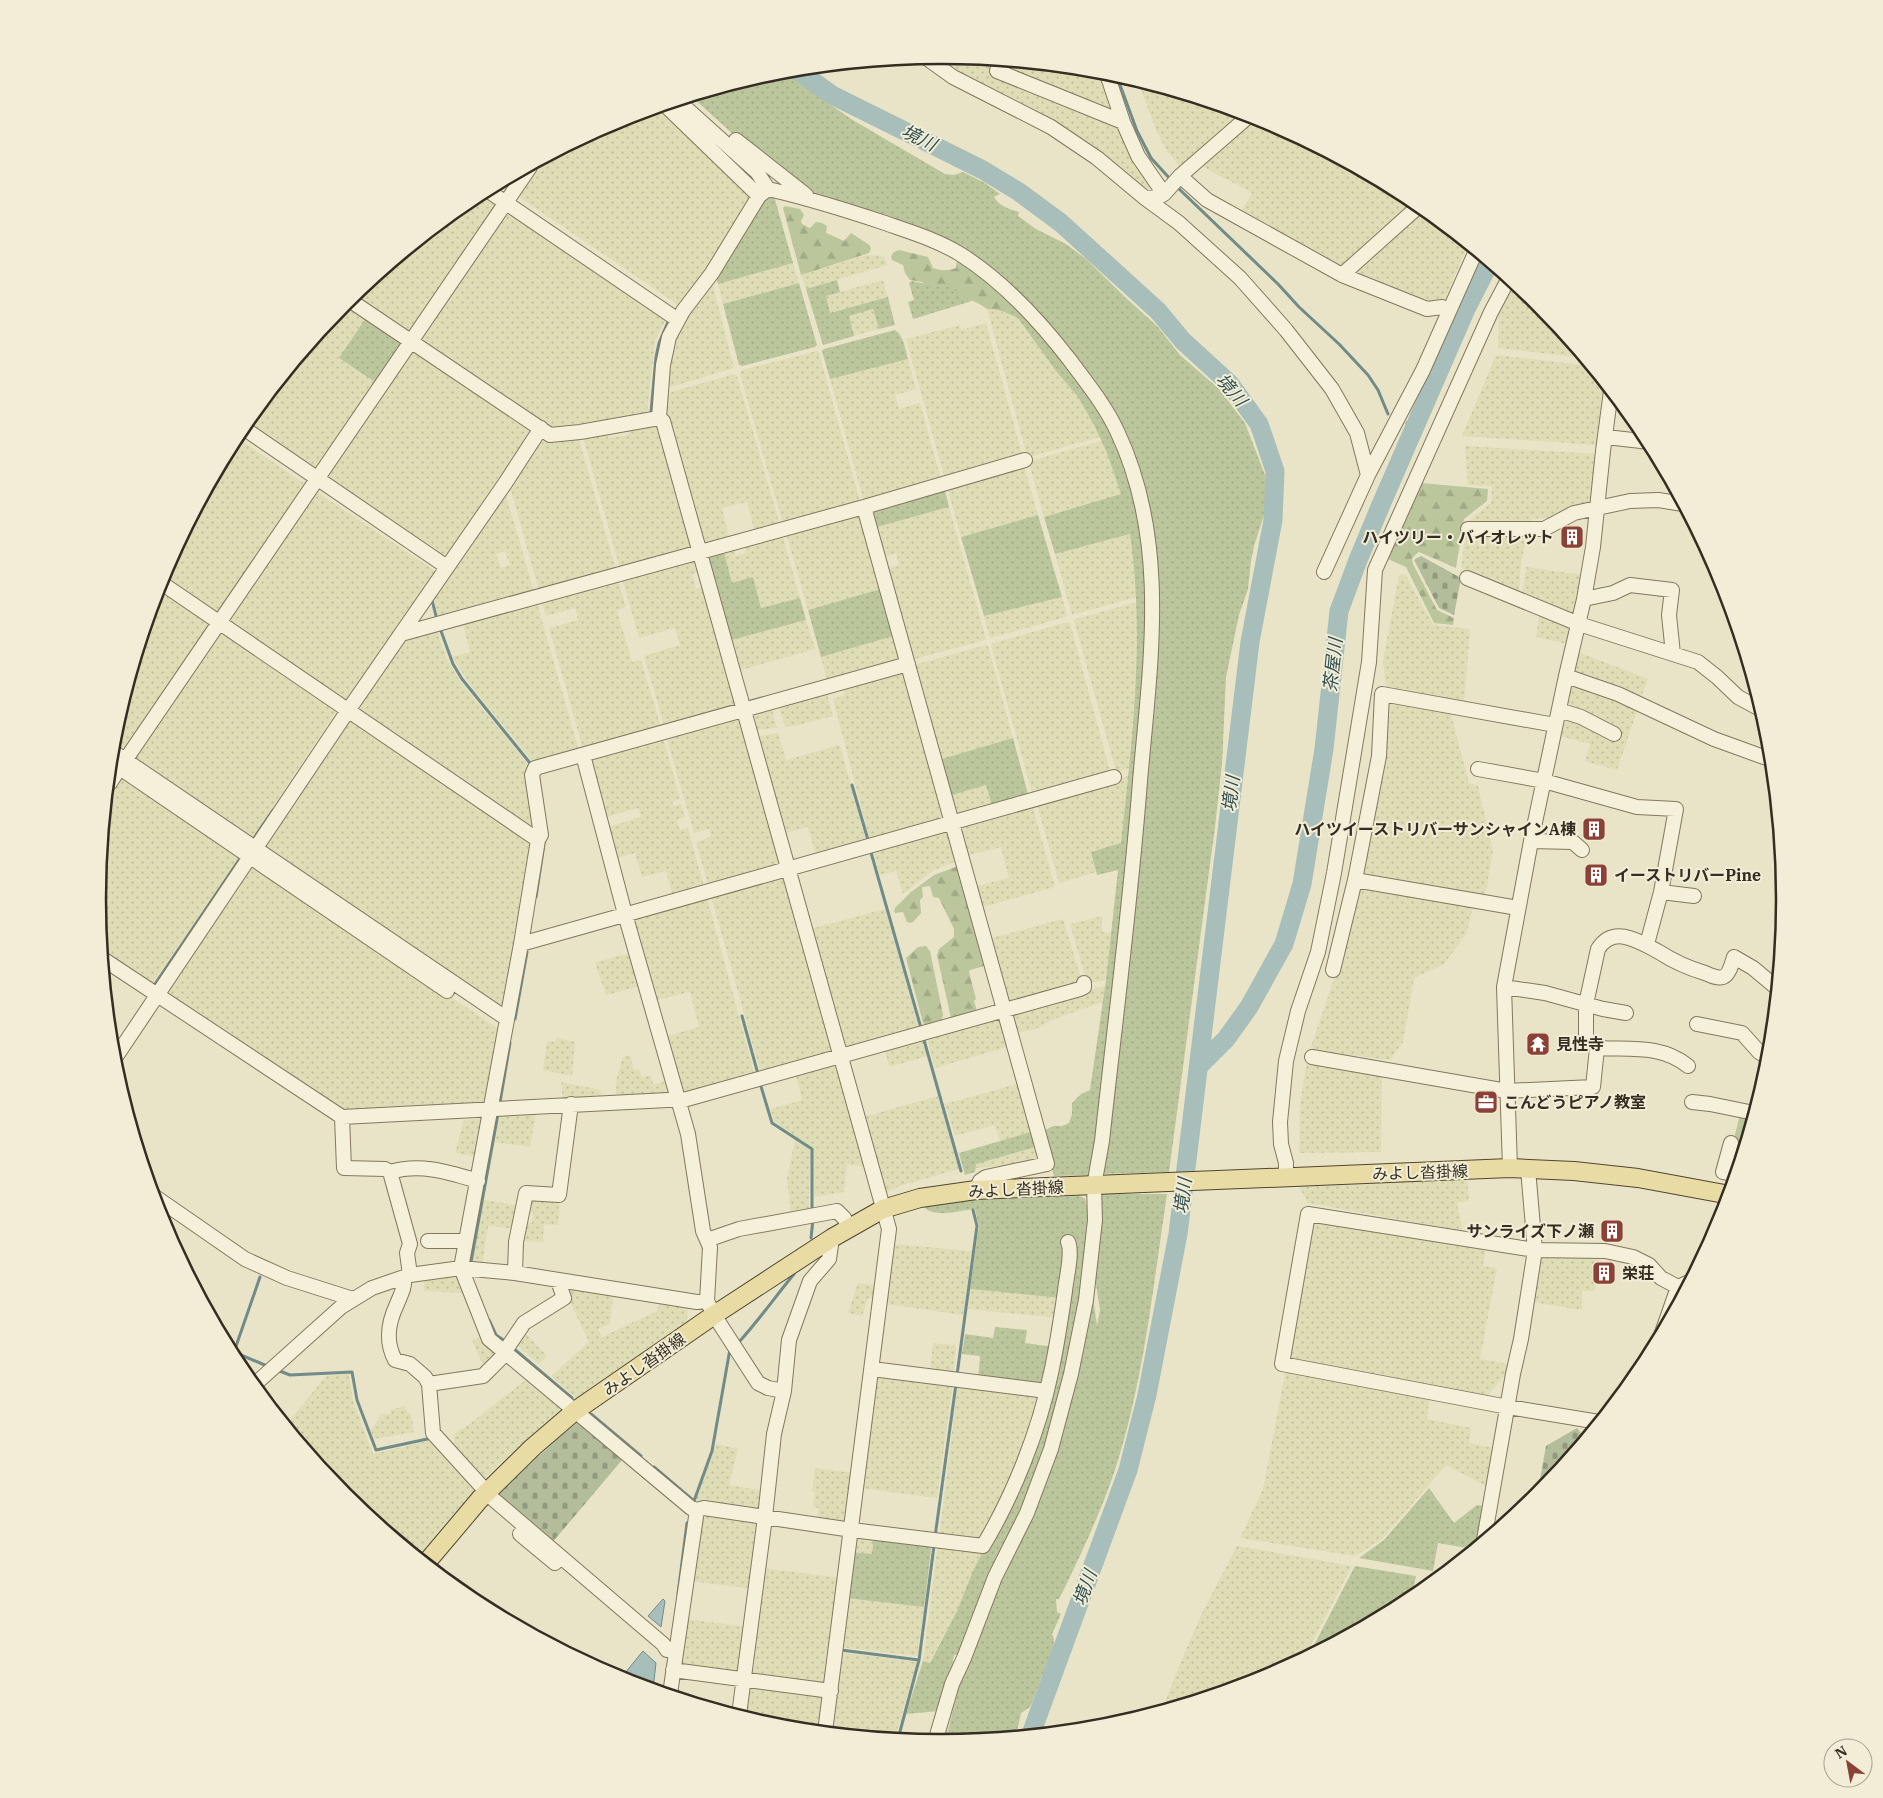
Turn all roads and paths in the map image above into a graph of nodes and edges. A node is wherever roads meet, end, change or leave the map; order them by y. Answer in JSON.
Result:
{"nodes":[{"id":1,"x":935,"y":64,"type":"edge"},
{"id":2,"x":998,"y":66,"type":"edge"},
{"id":3,"x":1109,"y":81,"type":"edge"},
{"id":4,"x":693,"y":102,"type":"edge"},
{"id":5,"x":684,"y":105,"type":"edge"},
{"id":6,"x":670,"y":109,"type":"edge"},
{"id":7,"x":1244,"y":121,"type":"edge"},
{"id":8,"x":1123,"y":122,"type":"junction"},
{"id":9,"x":523,"y":176,"type":"edge"},
{"id":10,"x":1180,"y":176,"type":"junction"},
{"id":11,"x":763,"y":192,"type":"junction"},
{"id":12,"x":1164,"y":194,"type":"junction"},
{"id":13,"x":494,"y":195,"type":"edge"},
{"id":14,"x":1145,"y":198,"type":"junction"},
{"id":15,"x":812,"y":199,"type":"junction"},
{"id":16,"x":505,"y":202,"type":"junction"},
{"id":17,"x":1414,"y":211,"type":"edge"},
{"id":18,"x":1474,"y":256,"type":"edge"},
{"id":19,"x":1342,"y":275,"type":"junction"},
{"id":20,"x":1506,"y":284,"type":"edge"},
{"id":21,"x":355,"y":304,"type":"edge"},
{"id":22,"x":1442,"y":307,"type":"dead end"},
{"id":23,"x":678,"y":320,"type":"junction"},
{"id":24,"x":410,"y":342,"type":"junction"},
{"id":25,"x":1611,"y":400,"type":"edge"},
{"id":26,"x":658,"y":418,"type":"junction"},
{"id":27,"x":541,"y":428,"type":"junction"},
{"id":28,"x":249,"y":432,"type":"edge"},
{"id":29,"x":1606,"y":437,"type":"junction"},
{"id":30,"x":245,"y":438,"type":"edge"},
{"id":31,"x":1640,"y":441,"type":"edge"},
{"id":32,"x":1025,"y":460,"type":"dead end"},
{"id":33,"x":1368,"y":475,"type":"junction"},
{"id":34,"x":315,"y":482,"type":"junction"},
{"id":35,"x":1677,"y":503,"type":"edge"},
{"id":36,"x":864,"y":507,"type":"junction"},
{"id":37,"x":1597,"y":508,"type":"junction"},
{"id":38,"x":1468,"y":529,"type":"dead end"},
{"id":39,"x":700,"y":552,"type":"junction"},
{"id":40,"x":445,"y":570,"type":"junction"},
{"id":41,"x":1324,"y":572,"type":"dead end"},
{"id":42,"x":1467,"y":578,"type":"dead end"},
{"id":43,"x":167,"y":587,"type":"edge"},
{"id":44,"x":1584,"y":599,"type":"junction"},
{"id":45,"x":219,"y":623,"type":"junction"},
{"id":46,"x":1579,"y":624,"type":"junction"},
{"id":47,"x":401,"y":634,"type":"junction"},
{"id":48,"x":1673,"y":654,"type":"junction"},
{"id":49,"x":908,"y":664,"type":"junction"},
{"id":50,"x":1566,"y":676,"type":"junction"},
{"id":51,"x":1753,"y":703,"type":"edge"},
{"id":52,"x":744,"y":710,"type":"junction"},
{"id":53,"x":1558,"y":710,"type":"junction"},
{"id":54,"x":347,"y":712,"type":"junction"},
{"id":55,"x":1555,"y":725,"type":"junction"},
{"id":56,"x":1614,"y":734,"type":"dead end"},
{"id":57,"x":582,"y":755,"type":"junction"},
{"id":58,"x":1765,"y":757,"type":"edge"},
{"id":59,"x":119,"y":763,"type":"edge"},
{"id":60,"x":1478,"y":769,"type":"dead end"},
{"id":61,"x":1114,"y":776,"type":"dead end"},
{"id":62,"x":1544,"y":781,"type":"junction"},
{"id":63,"x":952,"y":822,"type":"junction"},
{"id":64,"x":538,"y":840,"type":"junction"},
{"id":65,"x":1531,"y":840,"type":"junction"},
{"id":66,"x":1582,"y":850,"type":"dead end"},
{"id":67,"x":253,"y":853,"type":"junction"},
{"id":68,"x":789,"y":868,"type":"junction"},
{"id":69,"x":1355,"y":880,"type":"junction"},
{"id":70,"x":1661,"y":892,"type":"junction"},
{"id":71,"x":1694,"y":896,"type":"dead end"},
{"id":72,"x":1518,"y":908,"type":"junction"},
{"id":73,"x":625,"y":914,"type":"junction"},
{"id":74,"x":521,"y":944,"type":"junction"},
{"id":75,"x":1647,"y":944,"type":"junction"},
{"id":76,"x":109,"y":963,"type":"edge"},
{"id":77,"x":1334,"y":970,"type":"dead end"},
{"id":78,"x":1084,"y":983,"type":"dead end"},
{"id":79,"x":1772,"y":984,"type":"edge"},
{"id":80,"x":1504,"y":987,"type":"junction"},
{"id":81,"x":158,"y":994,"type":"junction"},
{"id":82,"x":1586,"y":1004,"type":"junction"},
{"id":83,"x":1004,"y":1010,"type":"junction"},
{"id":84,"x":1626,"y":1013,"type":"dead end"},
{"id":85,"x":1697,"y":1024,"type":"dead end"},
{"id":86,"x":506,"y":1025,"type":"junction"},
{"id":87,"x":1586,"y":1038,"type":"dead end"},
{"id":88,"x":120,"y":1050,"type":"edge"},
{"id":89,"x":1762,"y":1054,"type":"edge"},
{"id":90,"x":842,"y":1056,"type":"junction"},
{"id":91,"x":1312,"y":1056,"type":"dead end"},
{"id":92,"x":1688,"y":1066,"type":"dead end"},
{"id":93,"x":1508,"y":1091,"type":"junction"},
{"id":94,"x":677,"y":1099,"type":"junction"},
{"id":95,"x":1692,"y":1102,"type":"dead end"},
{"id":96,"x":571,"y":1104,"type":"junction"},
{"id":97,"x":491,"y":1108,"type":"junction"},
{"id":98,"x":1749,"y":1112,"type":"edge"},
{"id":99,"x":342,"y":1117,"type":"junction"},
{"id":100,"x":1731,"y":1143,"type":"dead end"},
{"id":101,"x":1510,"y":1168,"type":"junction"},
{"id":102,"x":1528,"y":1169,"type":"junction"},
{"id":103,"x":390,"y":1172,"type":"junction"},
{"id":104,"x":1730,"y":1173,"type":"edge"},
{"id":105,"x":1281,"y":1178,"type":"junction"},
{"id":106,"x":478,"y":1181,"type":"junction"},
{"id":107,"x":1094,"y":1186,"type":"junction"},
{"id":108,"x":976,"y":1190,"type":"junction"},
{"id":109,"x":1723,"y":1193,"type":"edge"},
{"id":110,"x":164,"y":1203,"type":"edge"},
{"id":111,"x":883,"y":1209,"type":"junction"},
{"id":112,"x":850,"y":1228,"type":"junction"},
{"id":113,"x":832,"y":1238,"type":"junction"},
{"id":114,"x":708,"y":1240,"type":"junction"},
{"id":115,"x":428,"y":1241,"type":"dead end"},
{"id":116,"x":466,"y":1241,"type":"junction"},
{"id":117,"x":1068,"y":1242,"type":"dead end"},
{"id":118,"x":1535,"y":1250,"type":"junction"},
{"id":119,"x":462,"y":1268,"type":"junction"},
{"id":120,"x":515,"y":1273,"type":"junction"},
{"id":121,"x":407,"y":1276,"type":"junction"},
{"id":122,"x":558,"y":1281,"type":"junction"},
{"id":123,"x":1683,"y":1284,"type":"edge"},
{"id":124,"x":353,"y":1299,"type":"junction"},
{"id":125,"x":710,"y":1308,"type":"junction"},
{"id":126,"x":505,"y":1352,"type":"junction"},
{"id":127,"x":872,"y":1369,"type":"junction"},
{"id":128,"x":259,"y":1380,"type":"edge"},
{"id":129,"x":429,"y":1384,"type":"junction"},
{"id":130,"x":784,"y":1391,"type":"junction"},
{"id":131,"x":1047,"y":1391,"type":"junction"},
{"id":132,"x":1508,"y":1406,"type":"junction"},
{"id":133,"x":575,"y":1411,"type":"junction"},
{"id":134,"x":1593,"y":1421,"type":"edge"},
{"id":135,"x":483,"y":1495,"type":"junction"},
{"id":136,"x":697,"y":1510,"type":"junction"},
{"id":137,"x":765,"y":1518,"type":"junction"},
{"id":138,"x":852,"y":1530,"type":"junction"},
{"id":139,"x":1485,"y":1533,"type":"edge"},
{"id":140,"x":429,"y":1559,"type":"edge"},
{"id":141,"x":674,"y":1660,"type":"junction"},
{"id":142,"x":744,"y":1680,"type":"junction"},
{"id":143,"x":671,"y":1689,"type":"edge"},
{"id":144,"x":831,"y":1691,"type":"junction"},
{"id":145,"x":740,"y":1709,"type":"edge"},
{"id":146,"x":826,"y":1726,"type":"edge"},
{"id":147,"x":937,"y":1734,"type":"edge"}],
"edges":[{"from":1,"to":14,"type":"street"},
{"from":2,"to":8,"type":"street"},
{"from":3,"to":8,"type":"street"},
{"from":4,"to":15,"type":"street"},
{"from":5,"to":11,"type":"street"},
{"from":6,"to":11,"type":"street"},
{"from":7,"to":10,"type":"street"},
{"from":8,"to":12,"type":"street"},
{"from":9,"to":16,"type":"street"},
{"from":10,"to":12,"type":"street"},
{"from":10,"to":19,"type":"street"},
{"from":11,"to":15,"type":"street"},
{"from":11,"to":23,"type":"street"},
{"from":12,"to":14,"type":"street"},
{"from":13,"to":16,"type":"street"},
{"from":14,"to":33,"type":"street"},
{"from":15,"to":107,"type":"street"},
{"from":16,"to":23,"type":"street"},
{"from":16,"to":24,"type":"street"},
{"from":17,"to":19,"type":"street"},
{"from":18,"to":33,"type":"street"},
{"from":19,"to":22,"type":"street"},
{"from":20,"to":105,"type":"street"},
{"from":21,"to":24,"type":"street"},
{"from":23,"to":26,"type":"street"},
{"from":24,"to":27,"type":"street"},
{"from":24,"to":34,"type":"street"},
{"from":25,"to":29,"type":"street"},
{"from":26,"to":27,"type":"street"},
{"from":26,"to":39,"type":"street"},
{"from":27,"to":40,"type":"street"},
{"from":28,"to":34,"type":"street"},
{"from":29,"to":31,"type":"street"},
{"from":29,"to":37,"type":"street"},
{"from":30,"to":34,"type":"street"},
{"from":32,"to":36,"type":"street"},
{"from":33,"to":41,"type":"street"},
{"from":34,"to":40,"type":"street"},
{"from":34,"to":45,"type":"street"},
{"from":35,"to":37,"type":"street"},
{"from":36,"to":39,"type":"street"},
{"from":36,"to":49,"type":"street"},
{"from":37,"to":38,"type":"street"},
{"from":37,"to":44,"type":"street"},
{"from":39,"to":47,"type":"street"},
{"from":39,"to":52,"type":"street"},
{"from":40,"to":47,"type":"street"},
{"from":42,"to":46,"type":"street"},
{"from":43,"to":45,"type":"street"},
{"from":44,"to":46,"type":"street"},
{"from":44,"to":48,"type":"street"},
{"from":45,"to":54,"type":"street"},
{"from":45,"to":59,"type":"street"},
{"from":46,"to":48,"type":"street"},
{"from":46,"to":50,"type":"street"},
{"from":47,"to":54,"type":"street"},
{"from":48,"to":51,"type":"street"},
{"from":49,"to":52,"type":"street"},
{"from":49,"to":63,"type":"street"},
{"from":50,"to":53,"type":"street"},
{"from":50,"to":58,"type":"street"},
{"from":52,"to":57,"type":"street"},
{"from":52,"to":68,"type":"street"},
{"from":53,"to":55,"type":"street"},
{"from":53,"to":56,"type":"street"},
{"from":54,"to":64,"type":"street"},
{"from":54,"to":67,"type":"street"},
{"from":55,"to":62,"type":"street"},
{"from":55,"to":69,"type":"street"},
{"from":57,"to":64,"type":"street"},
{"from":57,"to":73,"type":"street"},
{"from":59,"to":67,"type":"street"},
{"from":60,"to":62,"type":"street"},
{"from":61,"to":63,"type":"street"},
{"from":62,"to":65,"type":"street"},
{"from":62,"to":70,"type":"street"},
{"from":63,"to":68,"type":"street"},
{"from":63,"to":83,"type":"street"},
{"from":64,"to":74,"type":"street"},
{"from":65,"to":66,"type":"street"},
{"from":65,"to":72,"type":"street"},
{"from":67,"to":81,"type":"street"},
{"from":67,"to":86,"type":"street"},
{"from":68,"to":73,"type":"street"},
{"from":68,"to":90,"type":"street"},
{"from":69,"to":72,"type":"street"},
{"from":69,"to":77,"type":"street"},
{"from":70,"to":71,"type":"street"},
{"from":70,"to":75,"type":"street"},
{"from":72,"to":80,"type":"street"},
{"from":73,"to":74,"type":"street"},
{"from":73,"to":94,"type":"street"},
{"from":74,"to":86,"type":"street"},
{"from":75,"to":79,"type":"street"},
{"from":75,"to":82,"type":"street"},
{"from":76,"to":81,"type":"street"},
{"from":78,"to":83,"type":"street"},
{"from":80,"to":82,"type":"street"},
{"from":80,"to":93,"type":"street"},
{"from":81,"to":88,"type":"street"},
{"from":81,"to":99,"type":"street"},
{"from":82,"to":84,"type":"street"},
{"from":82,"to":87,"type":"street"},
{"from":83,"to":90,"type":"street"},
{"from":83,"to":108,"type":"street"},
{"from":85,"to":89,"type":"street"},
{"from":86,"to":97,"type":"street"},
{"from":90,"to":94,"type":"street"},
{"from":90,"to":111,"type":"street"},
{"from":91,"to":93,"type":"street"},
{"from":92,"to":93,"type":"street"},
{"from":93,"to":101,"type":"street"},
{"from":94,"to":96,"type":"street"},
{"from":94,"to":114,"type":"street"},
{"from":95,"to":98,"type":"street"},
{"from":96,"to":97,"type":"street"},
{"from":96,"to":120,"type":"street"},
{"from":97,"to":99,"type":"street"},
{"from":97,"to":106,"type":"street"},
{"from":99,"to":103,"type":"street"},
{"from":100,"to":104,"type":"street"},
{"from":101,"to":102,"type":"main road","name":"みよし沓掛線"},
{"from":101,"to":105,"type":"main road","name":"みよし沓掛線"},
{"from":102,"to":109,"type":"main road","name":"みよし沓掛線"},
{"from":102,"to":118,"type":"street"},
{"from":103,"to":106,"type":"street"},
{"from":103,"to":121,"type":"street"},
{"from":105,"to":107,"type":"main road","name":"みよし沓掛線"},
{"from":106,"to":116,"type":"street"},
{"from":107,"to":108,"type":"main road","name":"みよし沓掛線"},
{"from":107,"to":147,"type":"street"},
{"from":108,"to":111,"type":"main road","name":"みよし沓掛線"},
{"from":110,"to":124,"type":"street"},
{"from":111,"to":112,"type":"main road","name":"みよし沓掛線"},
{"from":111,"to":127,"type":"street"},
{"from":112,"to":113,"type":"main road","name":"みよし沓掛線"},
{"from":112,"to":114,"type":"street"},
{"from":113,"to":125,"type":"main road","name":"みよし沓掛線"},
{"from":113,"to":130,"type":"street"},
{"from":114,"to":125,"type":"street"},
{"from":115,"to":116,"type":"street"},
{"from":116,"to":119,"type":"street"},
{"from":117,"to":131,"type":"street"},
{"from":118,"to":123,"type":"street"},
{"from":118,"to":132,"type":"street"},
{"from":118,"to":132,"type":"street"},
{"from":119,"to":120,"type":"street"},
{"from":119,"to":121,"type":"street"},
{"from":119,"to":126,"type":"street"},
{"from":120,"to":122,"type":"street"},
{"from":121,"to":124,"type":"street"},
{"from":121,"to":129,"type":"street"},
{"from":122,"to":125,"type":"street"},
{"from":122,"to":126,"type":"street"},
{"from":124,"to":128,"type":"street"},
{"from":125,"to":130,"type":"street"},
{"from":125,"to":133,"type":"main road","name":"みよし沓掛線"},
{"from":126,"to":129,"type":"street"},
{"from":126,"to":133,"type":"street"},
{"from":127,"to":131,"type":"street"},
{"from":127,"to":138,"type":"street"},
{"from":129,"to":135,"type":"street"},
{"from":130,"to":137,"type":"street"},
{"from":131,"to":138,"type":"street"},
{"from":132,"to":134,"type":"street"},
{"from":132,"to":139,"type":"street"},
{"from":133,"to":135,"type":"main road","name":"みよし沓掛線"},
{"from":133,"to":136,"type":"street"},
{"from":135,"to":140,"type":"main road","name":"みよし沓掛線"},
{"from":135,"to":141,"type":"street"},
{"from":136,"to":137,"type":"street"},
{"from":136,"to":141,"type":"street"},
{"from":137,"to":138,"type":"street"},
{"from":137,"to":142,"type":"street"},
{"from":138,"to":144,"type":"street"},
{"from":141,"to":142,"type":"street"},
{"from":141,"to":143,"type":"street"},
{"from":142,"to":144,"type":"street"},
{"from":142,"to":145,"type":"street"},
{"from":144,"to":146,"type":"street"}]}
